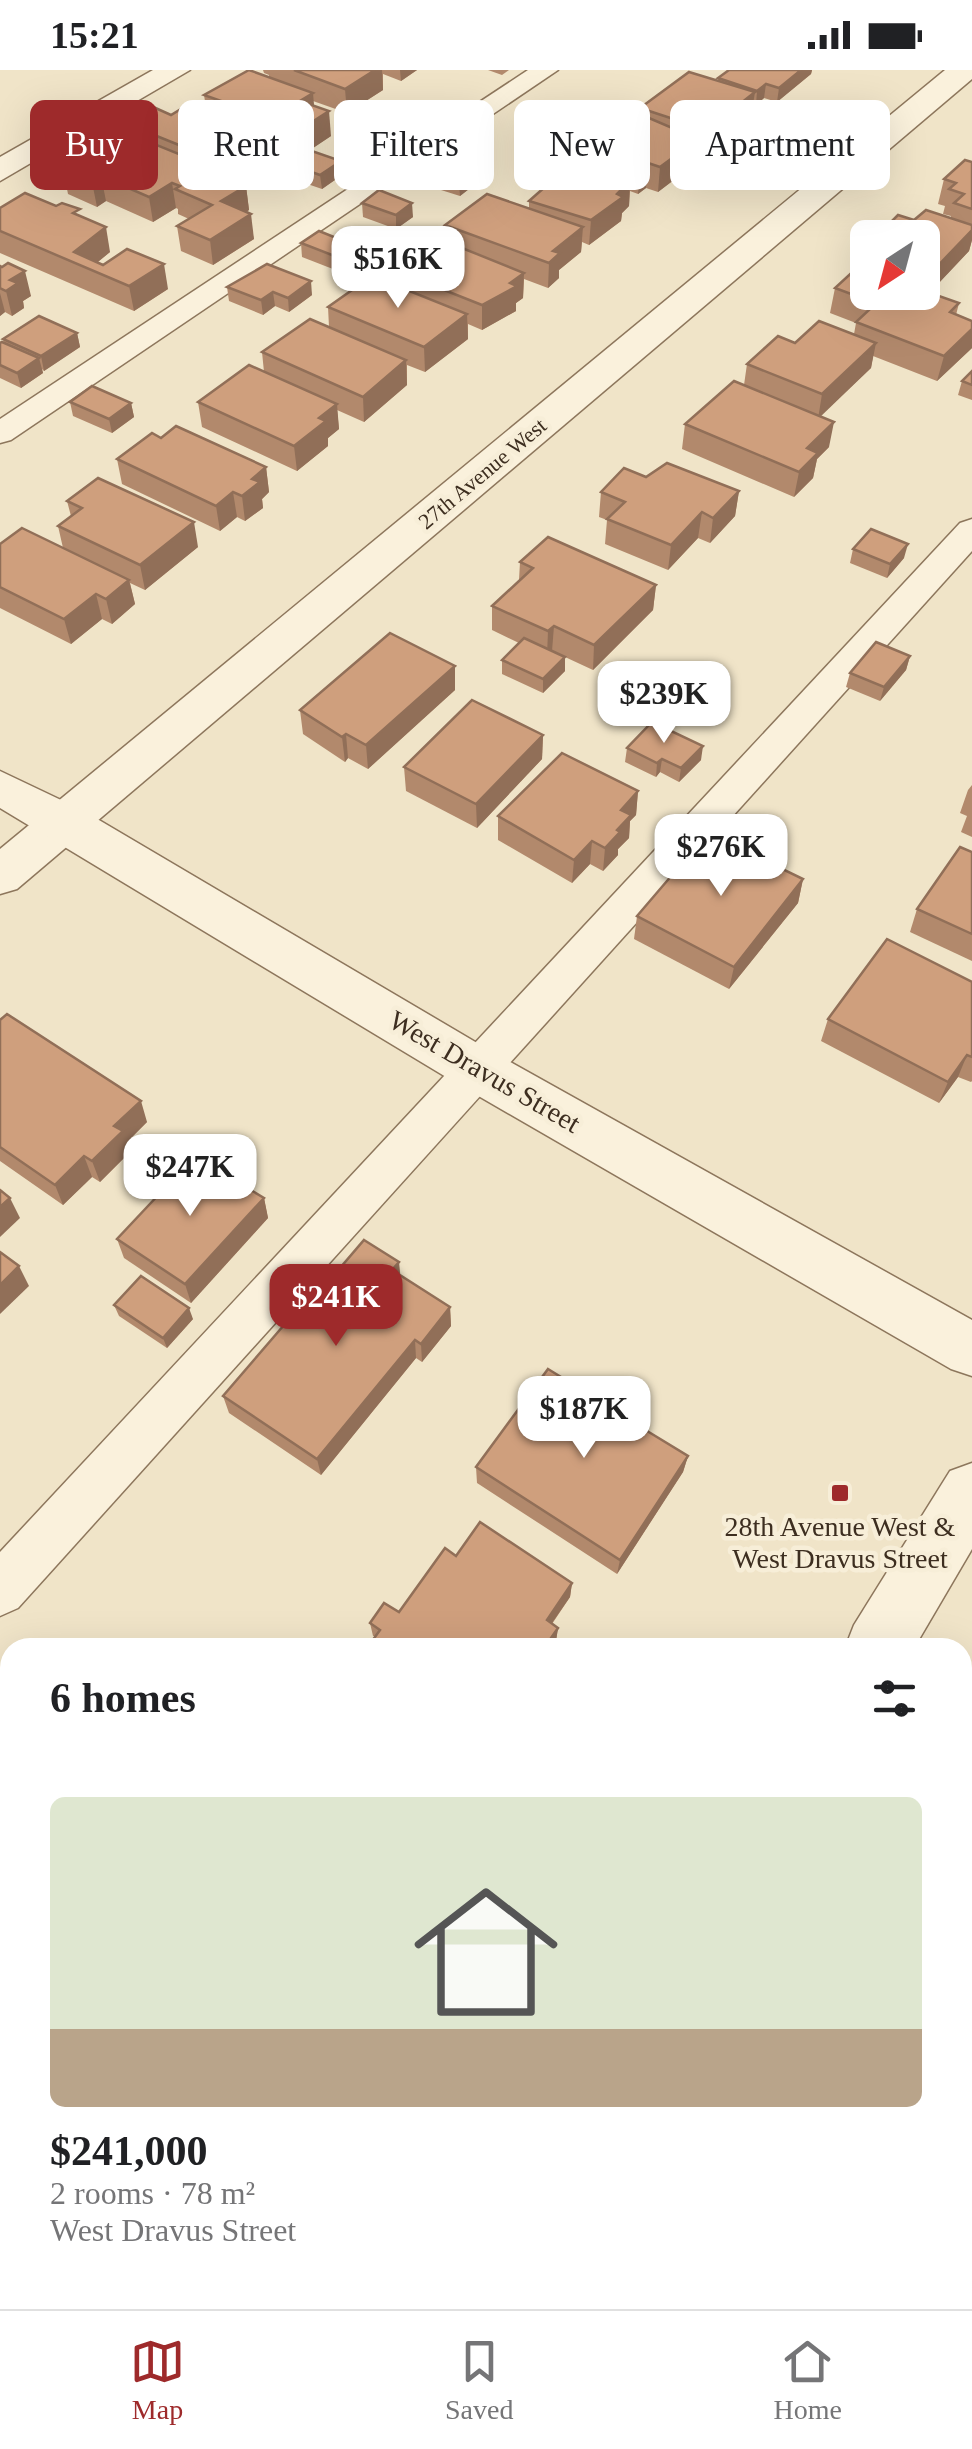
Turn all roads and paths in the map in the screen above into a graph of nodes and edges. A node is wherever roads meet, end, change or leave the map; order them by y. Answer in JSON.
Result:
{"nodes":[{"id":1,"x":174,"y":70,"type":"edge"},
{"id":2,"x":544,"y":70,"type":"edge"},
{"id":3,"x":964,"y":70,"type":"edge"},
{"id":4,"x":0,"y":171,"type":"edge"},
{"id":5,"x":0,"y":433,"type":"edge"},
{"id":6,"x":972,"y":530,"type":"edge"},
{"id":7,"x":0,"y":788,"type":"edge"},
{"id":8,"x":66,"y":822,"type":"junction"},
{"id":9,"x":0,"y":876,"type":"edge"},
{"id":10,"x":475,"y":1068,"type":"junction"},
{"id":11,"x":972,"y":1350,"type":"edge"},
{"id":12,"x":972,"y":1492,"type":"edge"},
{"id":13,"x":0,"y":1590,"type":"edge"},
{"id":14,"x":882,"y":1638,"type":"edge"}],
"edges":[{"from":1,"to":4,"type":"street"},
{"from":2,"to":5,"type":"lane"},
{"from":3,"to":8,"type":"street","name":"27th Avenue West"},
{"from":6,"to":10,"type":"lane"},
{"from":7,"to":8,"type":"street","name":"West Dravus Street"},
{"from":8,"to":9,"type":"street","name":"27th Avenue West"},
{"from":8,"to":10,"type":"street","name":"West Dravus Street"},
{"from":10,"to":11,"type":"street","name":"West Dravus Street"},
{"from":10,"to":13,"type":"lane"},
{"from":12,"to":14,"type":"street"}]}
